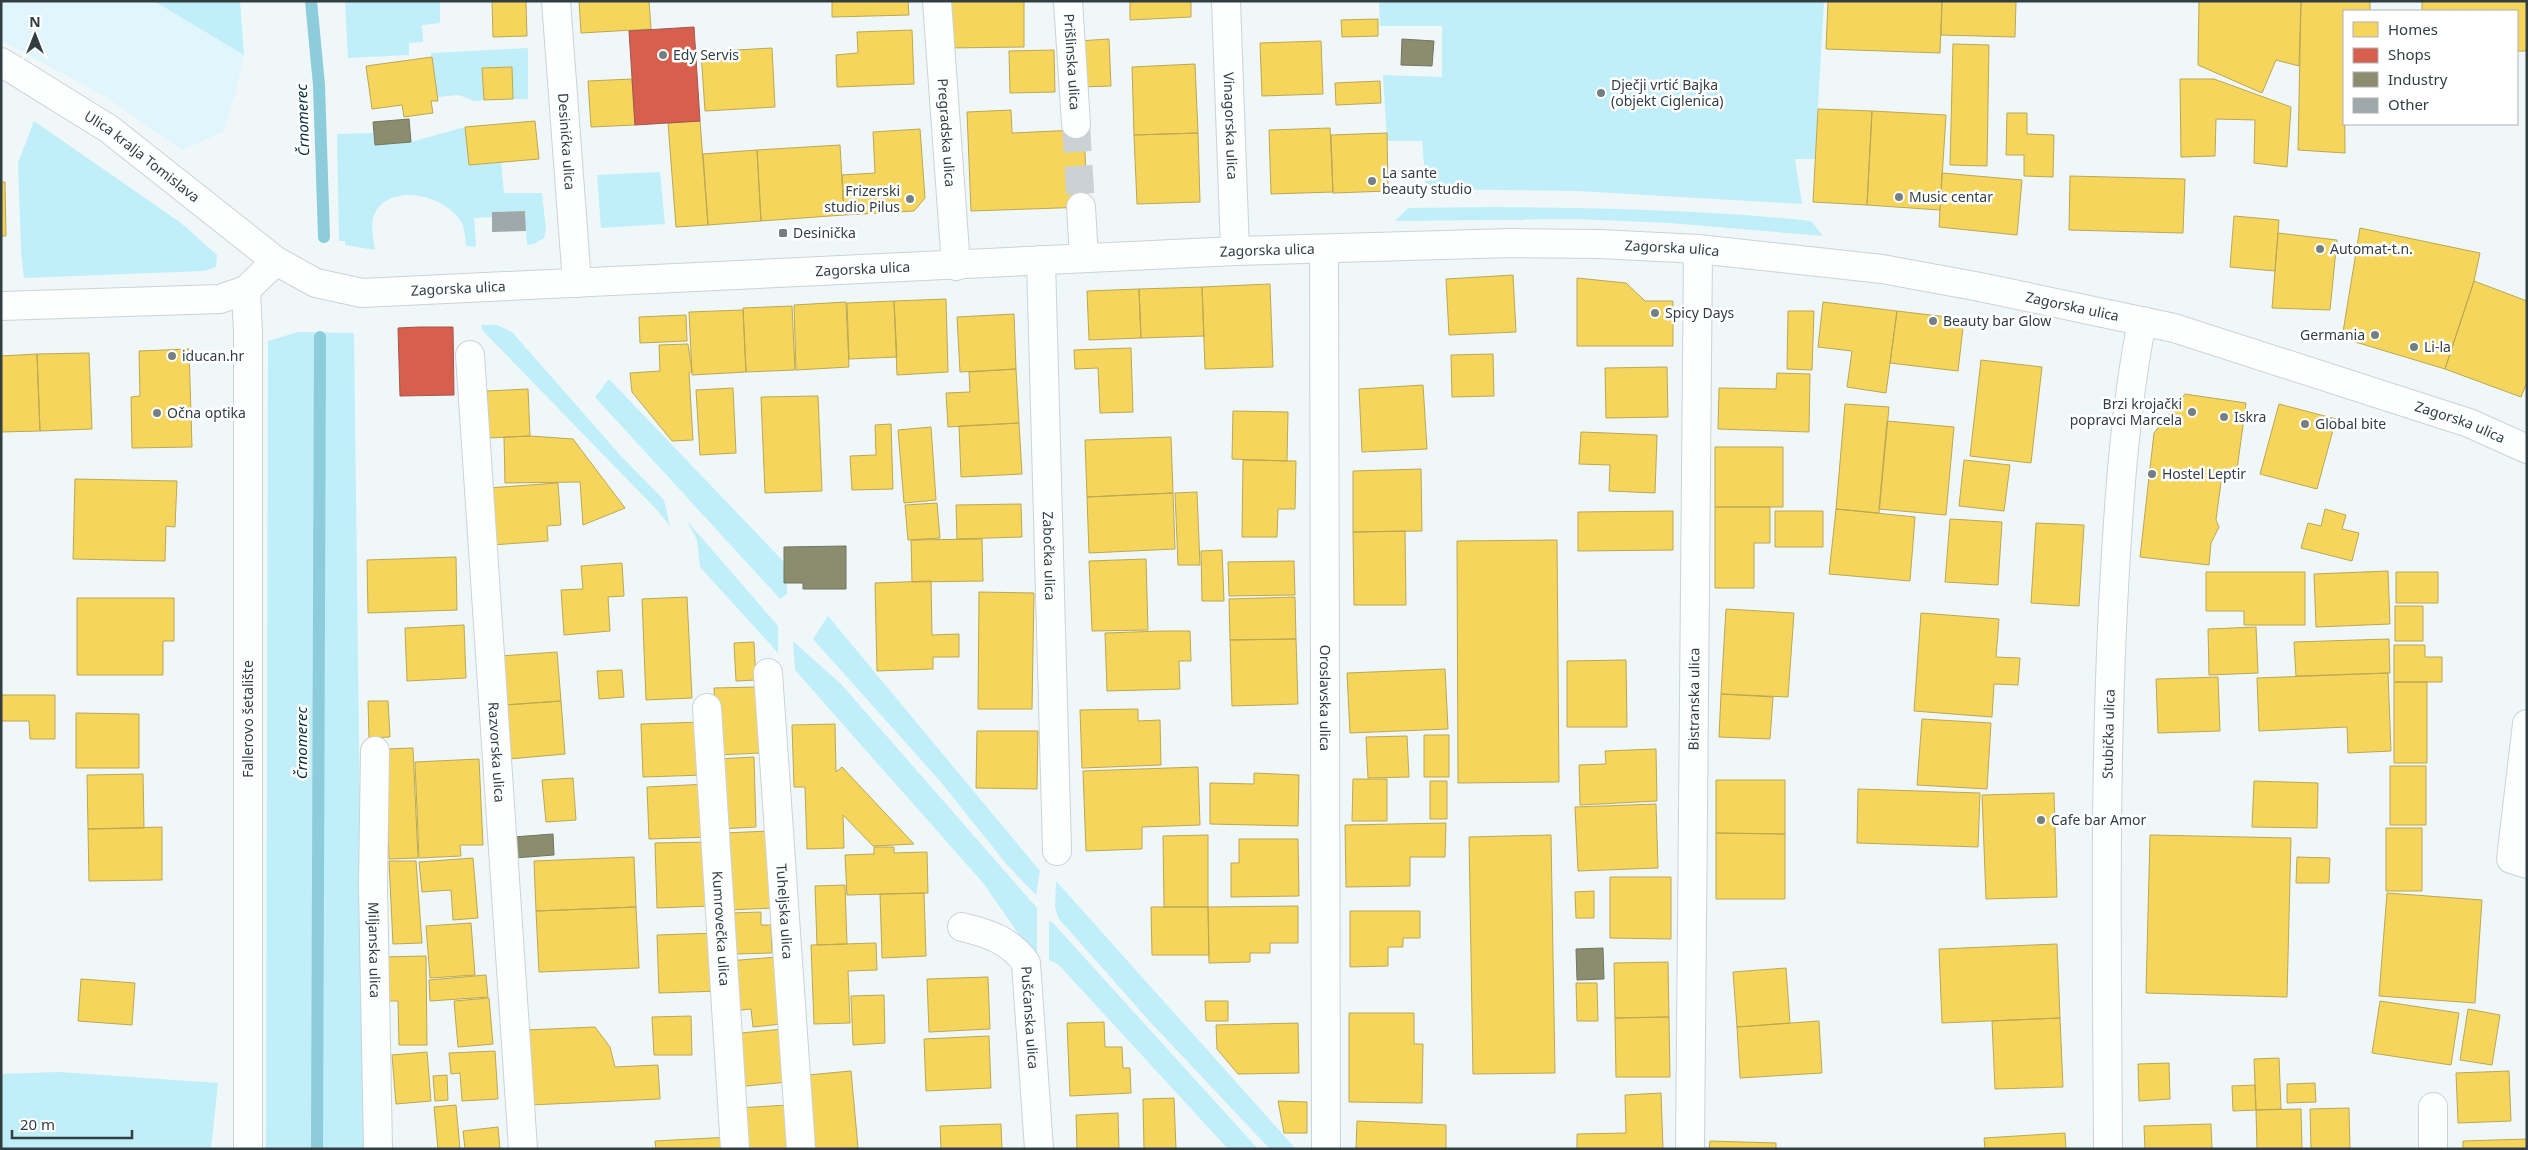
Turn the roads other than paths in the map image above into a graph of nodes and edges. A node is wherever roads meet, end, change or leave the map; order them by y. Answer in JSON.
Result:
{"nodes":[{"id":1,"x":556,"y":1,"type":"edge"},
{"id":2,"x":937,"y":1,"type":"edge"},
{"id":3,"x":1068,"y":1,"type":"edge"},
{"id":4,"x":1226,"y":1,"type":"edge"},
{"id":5,"x":1,"y":62,"type":"edge"},
{"id":6,"x":1076,"y":124,"type":"tunnel mouth"},
{"id":7,"x":1081,"y":207,"type":"tunnel mouth"},
{"id":8,"x":1324,"y":249,"type":"junction"},
{"id":9,"x":1698,"y":249,"type":"junction"},
{"id":10,"x":1235,"y":251,"type":"junction"},
{"id":11,"x":1084,"y":257,"type":"junction"},
{"id":12,"x":1041,"y":260,"type":"junction"},
{"id":13,"x":276,"y":261,"type":"junction"},
{"id":14,"x":956,"y":266,"type":"junction"},
{"id":15,"x":577,"y":283,"type":"junction"},
{"id":16,"x":246,"y":290,"type":"junction"},
{"id":17,"x":1,"y":306,"type":"edge"},
{"id":18,"x":2142,"y":321,"type":"junction"},
{"id":19,"x":470,"y":355,"type":"dead end"},
{"id":20,"x":2527,"y":448,"type":"edge"},
{"id":21,"x":768,"y":673,"type":"dead end"},
{"id":22,"x":707,"y":708,"type":"dead end"},
{"id":23,"x":2527,"y":724,"type":"edge"},
{"id":24,"x":374,"y":751,"type":"dead end"},
{"id":25,"x":1058,"y":851,"type":"dead end"},
{"id":26,"x":2527,"y":864,"type":"edge"},
{"id":27,"x":962,"y":927,"type":"dead end"},
{"id":28,"x":2433,"y":1106,"type":"dead end"},
{"id":29,"x":1326,"y":1148,"type":"edge"},
{"id":30,"x":248,"y":1149,"type":"edge"},
{"id":31,"x":378,"y":1149,"type":"edge"},
{"id":32,"x":523,"y":1149,"type":"edge"},
{"id":33,"x":735,"y":1149,"type":"edge"},
{"id":34,"x":801,"y":1149,"type":"edge"},
{"id":35,"x":1038,"y":1149,"type":"edge"},
{"id":36,"x":1690,"y":1149,"type":"edge"},
{"id":37,"x":2108,"y":1149,"type":"edge"},
{"id":38,"x":2433,"y":1149,"type":"edge"}],
"edges":[{"from":1,"to":15,"type":"street","name":"Desinićka ulica"},
{"from":2,"to":14,"type":"street","name":"Pregradska ulica"},
{"from":3,"to":6,"type":"street","name":"Prišlinska ulica"},
{"from":4,"to":10,"type":"street","name":"Vinagorska ulica"},
{"from":5,"to":13,"type":"street","name":"Ulica kralja Tomislava"},
{"from":7,"to":11,"type":"street"},
{"from":8,"to":9,"type":"street","name":"Zagorska ulica"},
{"from":8,"to":10,"type":"street","name":"Zagorska ulica"},
{"from":8,"to":29,"type":"street","name":"Oroslavska ulica"},
{"from":9,"to":18,"type":"street","name":"Zagorska ulica"},
{"from":9,"to":36,"type":"street","name":"Bistranska ulica"},
{"from":10,"to":11,"type":"street","name":"Zagorska ulica"},
{"from":11,"to":12,"type":"street","name":"Zagorska ulica"},
{"from":12,"to":14,"type":"street","name":"Zagorska ulica"},
{"from":12,"to":25,"type":"street","name":"Zabočka ulica"},
{"from":13,"to":15,"type":"street","name":"Zagorska ulica"},
{"from":13,"to":16,"type":"street"},
{"from":14,"to":15,"type":"street","name":"Zagorska ulica"},
{"from":16,"to":17,"type":"street"},
{"from":16,"to":30,"type":"street","name":"Fallerovo šetalište"},
{"from":18,"to":20,"type":"street","name":"Zagorska ulica"},
{"from":18,"to":37,"type":"street","name":"Stubička ulica"},
{"from":19,"to":32,"type":"street","name":"Razvorska ulica"},
{"from":21,"to":34,"type":"street","name":"Tuheljska ulica"},
{"from":22,"to":33,"type":"street","name":"Kumrovečka ulica"},
{"from":23,"to":26,"type":"street"},
{"from":24,"to":31,"type":"street","name":"Miljanska ulica"},
{"from":27,"to":35,"type":"street","name":"Pušćanska ulica"},
{"from":28,"to":38,"type":"street"}]}
